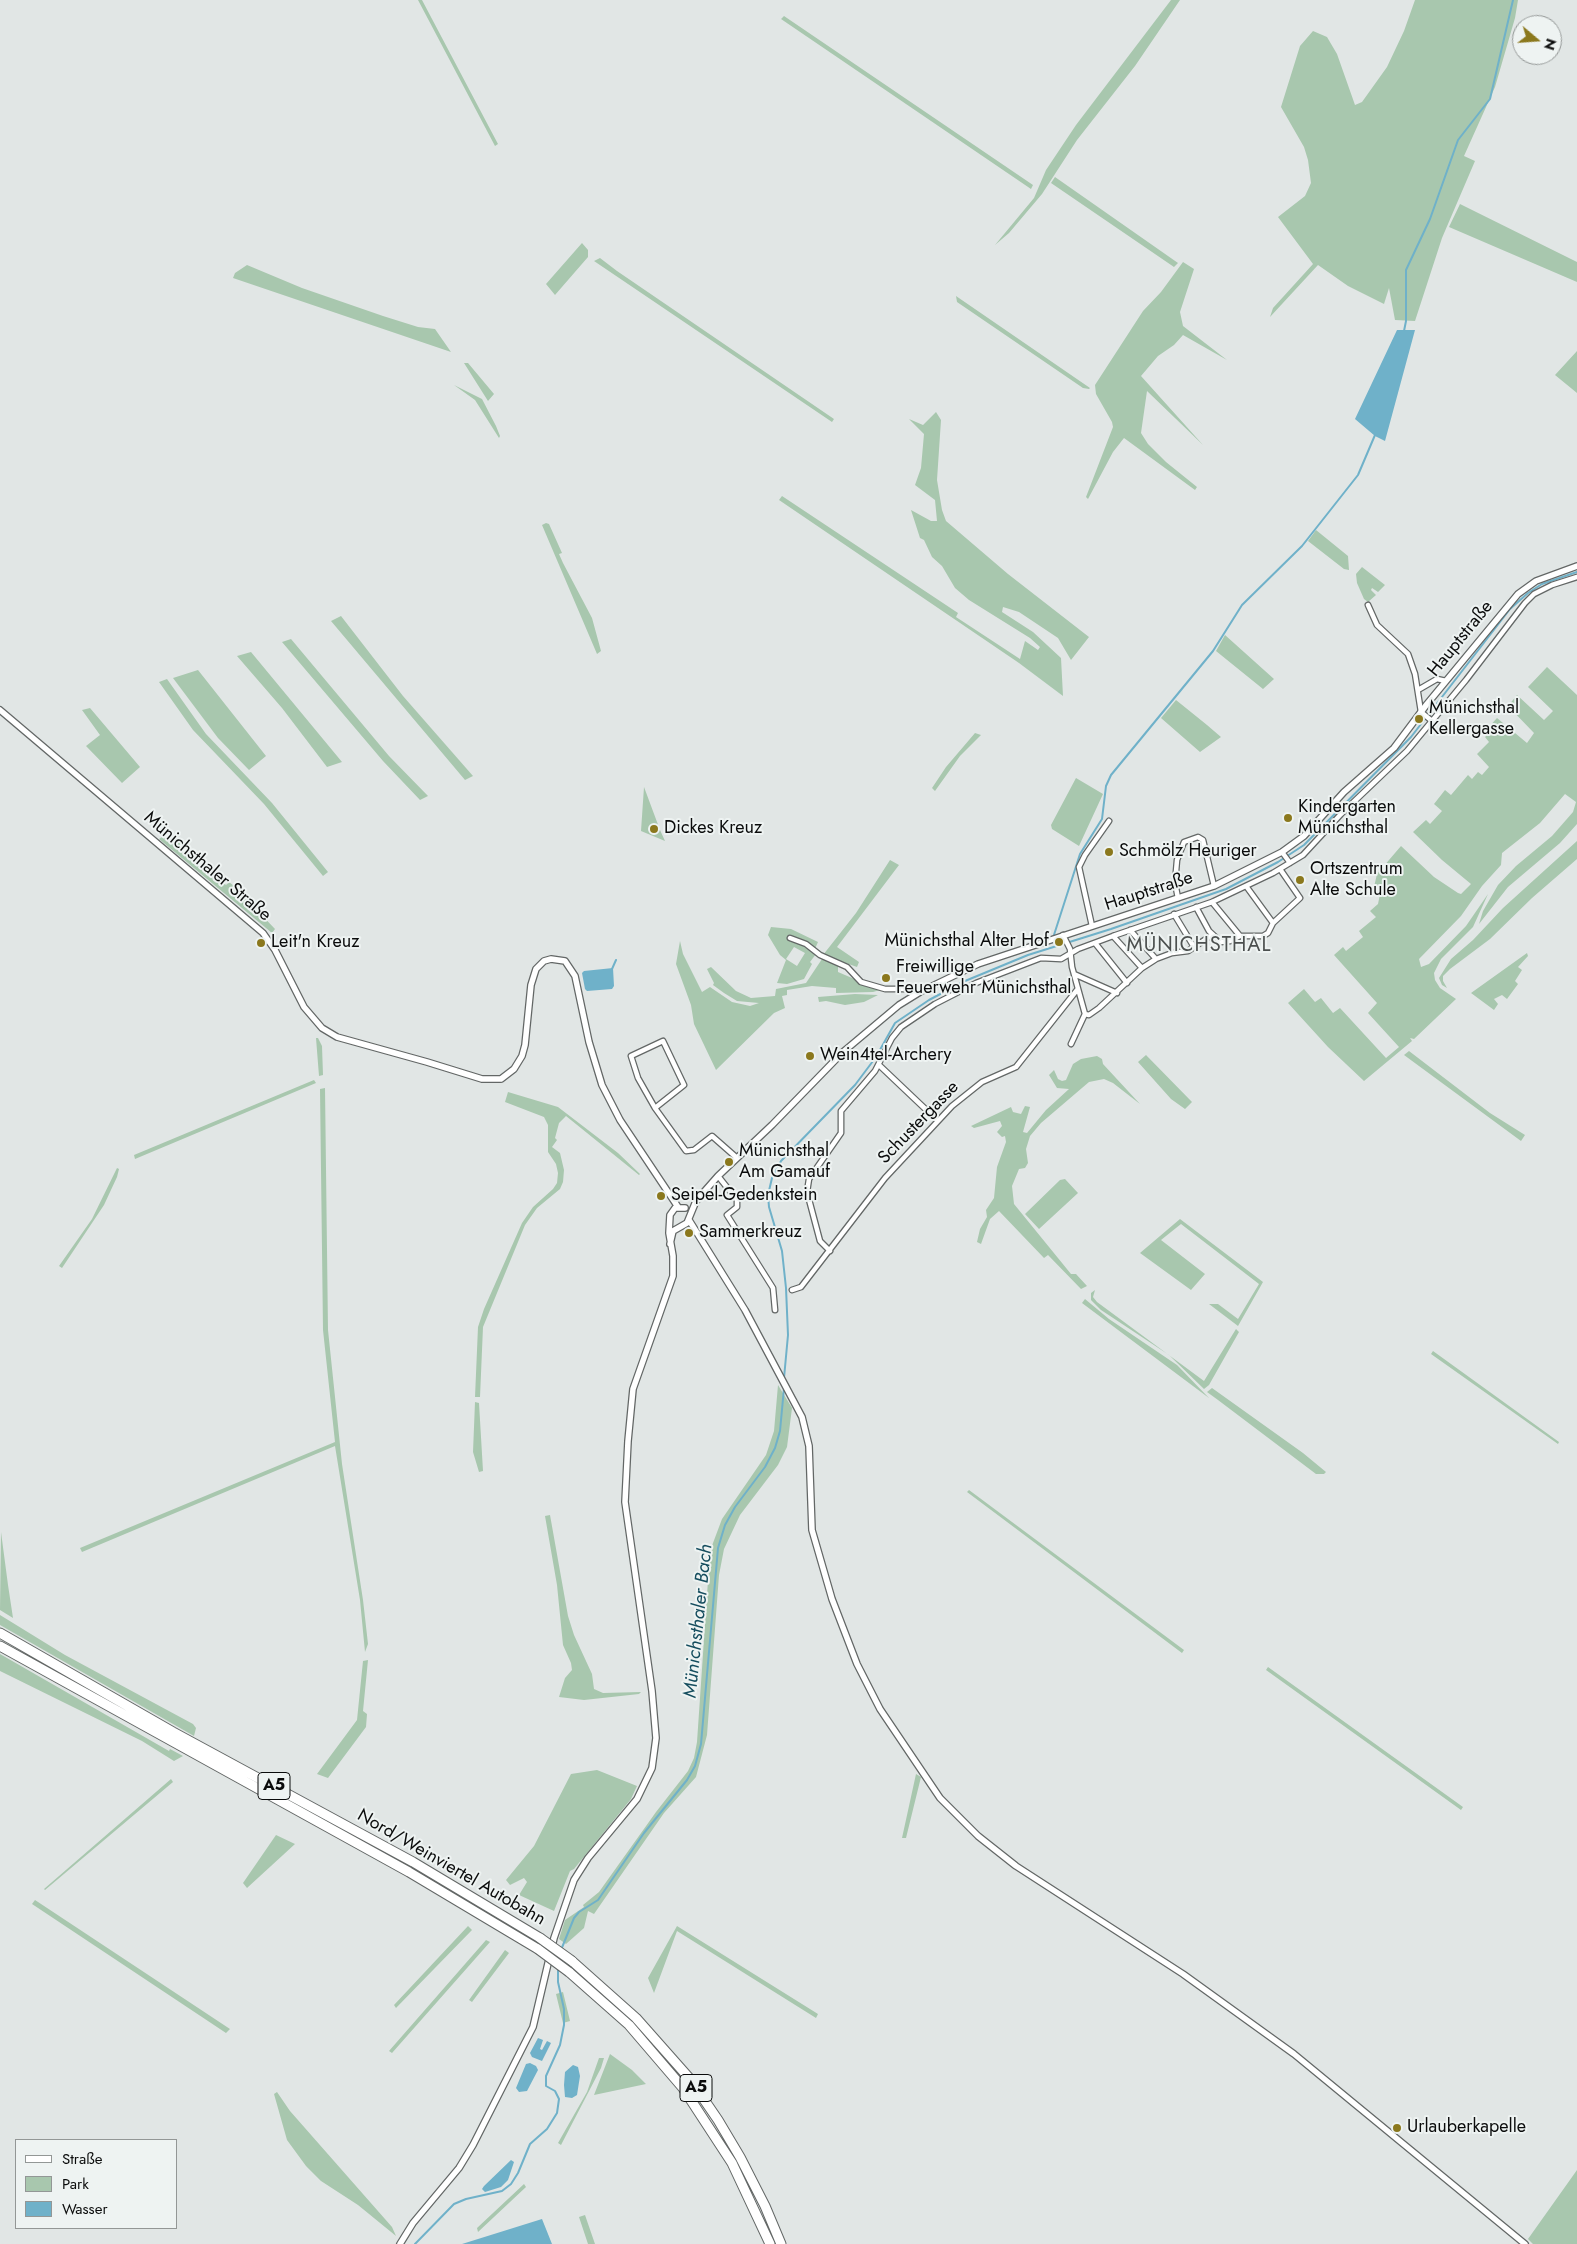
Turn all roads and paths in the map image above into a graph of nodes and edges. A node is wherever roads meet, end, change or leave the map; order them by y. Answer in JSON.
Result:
{"nodes":[{"id":1,"x":1577,"y":566,"type":"edge"},
{"id":2,"x":1577,"y":577,"type":"edge"},
{"id":3,"x":1368,"y":605,"type":"dead end"},
{"id":4,"x":1446,"y":681,"type":"junction"},
{"id":5,"x":1418,"y":690,"type":"junction"},
{"id":6,"x":0,"y":710,"type":"edge"},
{"id":7,"x":1422,"y":713,"type":"junction"},
{"id":8,"x":1431,"y":720,"type":"junction"},
{"id":9,"x":1109,"y":821,"type":"dead end"},
{"id":10,"x":1283,"y":853,"type":"junction"},
{"id":11,"x":1289,"y":861,"type":"junction"},
{"id":12,"x":1280,"y":869,"type":"junction"},
{"id":13,"x":1214,"y":886,"type":"junction"},
{"id":14,"x":1246,"y":886,"type":"junction"},
{"id":15,"x":1178,"y":898,"type":"junction"},
{"id":16,"x":1212,"y":902,"type":"junction"},
{"id":17,"x":1196,"y":907,"type":"junction"},
{"id":18,"x":1174,"y":914,"type":"junction"},
{"id":19,"x":1273,"y":923,"type":"junction"},
{"id":20,"x":1092,"y":926,"type":"junction"},
{"id":21,"x":1130,"y":930,"type":"junction"},
{"id":22,"x":1113,"y":936,"type":"junction"},
{"id":23,"x":1212,"y":936,"type":"junction"},
{"id":24,"x":1240,"y":936,"type":"junction"},
{"id":25,"x":790,"y":938,"type":"dead end"},
{"id":26,"x":1064,"y":938,"type":"junction"},
{"id":27,"x":1095,"y":943,"type":"junction"},
{"id":28,"x":1194,"y":946,"type":"junction"},
{"id":29,"x":1071,"y":952,"type":"junction"},
{"id":30,"x":1156,"y":959,"type":"junction"},
{"id":31,"x":1142,"y":968,"type":"junction"},
{"id":32,"x":1074,"y":974,"type":"junction"},
{"id":33,"x":1128,"y":983,"type":"junction"},
{"id":34,"x":1078,"y":990,"type":"junction"},
{"id":35,"x":1117,"y":993,"type":"junction"},
{"id":36,"x":914,"y":995,"type":"junction"},
{"id":37,"x":1085,"y":1014,"type":"junction"},
{"id":38,"x":1072,"y":1044,"type":"dead end"},
{"id":39,"x":880,"y":1064,"type":"junction"},
{"id":40,"x":655,"y":1108,"type":"junction"},
{"id":41,"x":938,"y":1121,"type":"junction"},
{"id":42,"x":736,"y":1158,"type":"junction"},
{"id":43,"x":718,"y":1176,"type":"junction"},
{"id":44,"x":669,"y":1194,"type":"junction"},
{"id":45,"x":696,"y":1201,"type":"junction"},
{"id":46,"x":681,"y":1207,"type":"junction"},
{"id":47,"x":670,"y":1215,"type":"junction"},
{"id":48,"x":689,"y":1217,"type":"junction"},
{"id":49,"x":680,"y":1226,"type":"junction"},
{"id":50,"x":697,"y":1235,"type":"junction"},
{"id":51,"x":670,"y":1244,"type":"junction"},
{"id":52,"x":830,"y":1251,"type":"junction"},
{"id":53,"x":792,"y":1290,"type":"dead end"},
{"id":54,"x":775,"y":1310,"type":"dead end"},
{"id":55,"x":0,"y":1633,"type":"edge"},
{"id":56,"x":0,"y":1646,"type":"edge"},
{"id":57,"x":400,"y":2244,"type":"edge"},
{"id":58,"x":770,"y":2244,"type":"edge"},
{"id":59,"x":781,"y":2244,"type":"edge"},
{"id":60,"x":1525,"y":2244,"type":"edge"}],
"edges":[{"from":1,"to":4,"type":"street","name":"Hauptstraße"},
{"from":2,"to":8,"type":"street","name":"Hauptstraße"},
{"from":3,"to":5,"type":"street"},
{"from":4,"to":5,"type":"street"},
{"from":4,"to":7,"type":"street","name":"Hauptstraße"},
{"from":5,"to":7,"type":"street"},
{"from":6,"to":44,"type":"street","name":"Münichsthaler Straße"},
{"from":7,"to":8,"type":"street"},
{"from":7,"to":10,"type":"street","name":"Hauptstraße"},
{"from":8,"to":11,"type":"street","name":"Hauptstraße"},
{"from":9,"to":20,"type":"street"},
{"from":10,"to":11,"type":"street"},
{"from":10,"to":13,"type":"street","name":"Hauptstraße"},
{"from":11,"to":12,"type":"street","name":"Hauptstraße"},
{"from":12,"to":14,"type":"street","name":"Hauptstraße"},
{"from":12,"to":19,"type":"street"},
{"from":13,"to":15,"type":"street","name":"Hauptstraße"},
{"from":13,"to":15,"type":"street"},
{"from":14,"to":16,"type":"street","name":"Hauptstraße"},
{"from":14,"to":19,"type":"street"},
{"from":15,"to":20,"type":"street","name":"Hauptstraße"},
{"from":16,"to":17,"type":"street","name":"Hauptstraße"},
{"from":16,"to":24,"type":"street"},
{"from":17,"to":18,"type":"street","name":"Hauptstraße"},
{"from":17,"to":23,"type":"street"},
{"from":18,"to":21,"type":"street","name":"Hauptstraße"},
{"from":18,"to":28,"type":"street"},
{"from":19,"to":24,"type":"street"},
{"from":20,"to":26,"type":"street","name":"Hauptstraße"},
{"from":21,"to":22,"type":"street","name":"Hauptstraße"},
{"from":21,"to":30,"type":"street"},
{"from":22,"to":27,"type":"street","name":"Hauptstraße"},
{"from":22,"to":31,"type":"street"},
{"from":23,"to":24,"type":"street"},
{"from":23,"to":28,"type":"street"},
{"from":25,"to":36,"type":"street"},
{"from":26,"to":29,"type":"street"},
{"from":26,"to":36,"type":"street","name":"Hauptstraße"},
{"from":27,"to":29,"type":"street","name":"Hauptstraße"},
{"from":27,"to":33,"type":"street"},
{"from":28,"to":30,"type":"street"},
{"from":29,"to":32,"type":"street"},
{"from":29,"to":39,"type":"street","name":"Hauptstraße"},
{"from":30,"to":31,"type":"street"},
{"from":31,"to":33,"type":"street"},
{"from":32,"to":34,"type":"street"},
{"from":32,"to":35,"type":"street"},
{"from":33,"to":35,"type":"street"},
{"from":34,"to":37,"type":"street"},
{"from":34,"to":41,"type":"street","name":"Schustergasse"},
{"from":35,"to":37,"type":"street"},
{"from":36,"to":42,"type":"street","name":"Hauptstraße"},
{"from":37,"to":38,"type":"street"},
{"from":39,"to":41,"type":"street"},
{"from":39,"to":52,"type":"street","name":"Hauptstraße"},
{"from":40,"to":40,"type":"street"},
{"from":40,"to":42,"type":"street"},
{"from":41,"to":52,"type":"street","name":"Schustergasse"},
{"from":42,"to":43,"type":"street","name":"Hauptstraße"},
{"from":43,"to":45,"type":"street","name":"Hauptstraße"},
{"from":43,"to":54,"type":"street"},
{"from":44,"to":46,"type":"street","name":"Münichsthaler Straße"},
{"from":44,"to":47,"type":"street"},
{"from":45,"to":46,"type":"street","name":"Hauptstraße"},
{"from":45,"to":48,"type":"street","name":"Hauptstraße"},
{"from":46,"to":47,"type":"street","name":"Hauptstraße"},
{"from":46,"to":48,"type":"street","name":"Münichsthaler Straße"},
{"from":47,"to":49,"type":"street"},
{"from":47,"to":51,"type":"street"},
{"from":48,"to":49,"type":"street"},
{"from":48,"to":50,"type":"street","name":"Münichsthaler Straße"},
{"from":49,"to":50,"type":"street"},
{"from":49,"to":51,"type":"street"},
{"from":50,"to":60,"type":"street","name":"Münichsthaler Straße"},
{"from":51,"to":57,"type":"street"},
{"from":52,"to":53,"type":"street","name":"Schustergasse"},
{"from":55,"to":59,"type":"highway","name":"Nord/Weinviertel Autobahn","number":"A5","bridge":true},
{"from":56,"to":58,"type":"highway","name":"Nord/Weinviertel Autobahn","number":"A5","bridge":true}]}
